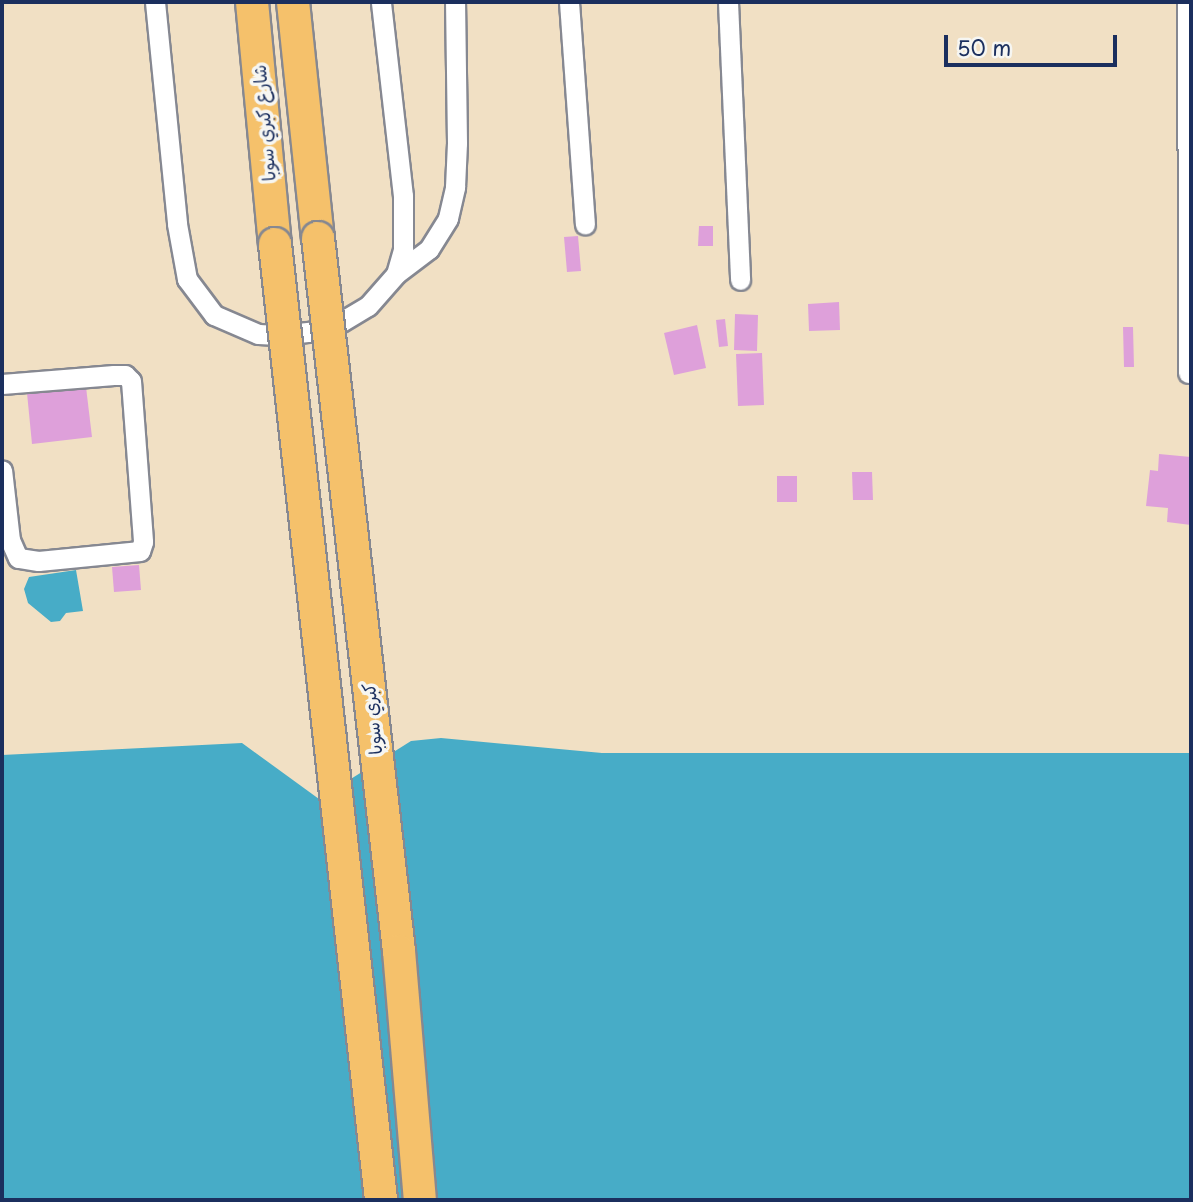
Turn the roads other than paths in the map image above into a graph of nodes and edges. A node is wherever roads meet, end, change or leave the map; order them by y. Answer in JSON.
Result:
{"nodes":[{"id":1,"x":155,"y":2,"type":"edge"},
{"id":2,"x":252,"y":2,"type":"edge"},
{"id":3,"x":293,"y":2,"type":"edge"},
{"id":4,"x":380,"y":2,"type":"edge"},
{"id":5,"x":455,"y":2,"type":"edge"},
{"id":6,"x":569,"y":2,"type":"edge"},
{"id":7,"x":728,"y":2,"type":"edge"},
{"id":8,"x":1187,"y":2,"type":"edge"},
{"id":9,"x":585,"y":224,"type":"dead end"},
{"id":10,"x":396,"y":274,"type":"junction"},
{"id":11,"x":740,"y":280,"type":"dead end"},
{"id":12,"x":1188,"y":373,"type":"dead end"},
{"id":13,"x":2,"y":384,"type":"edge"},
{"id":14,"x":2,"y":470,"type":"edge"},
{"id":15,"x":381,"y":1200,"type":"edge"},
{"id":16,"x":420,"y":1200,"type":"edge"}],
"edges":[{"from":1,"to":10,"type":"street"},
{"from":2,"to":15,"type":"highway","name":"شارع كبري سوبا","bridge":true},
{"from":3,"to":16,"type":"highway","name":"كبري سوبا","bridge":true},
{"from":4,"to":10,"type":"street"},
{"from":5,"to":10,"type":"street"},
{"from":6,"to":9,"type":"street"},
{"from":7,"to":11,"type":"street"},
{"from":8,"to":12,"type":"street"},
{"from":13,"to":14,"type":"street"}]}
